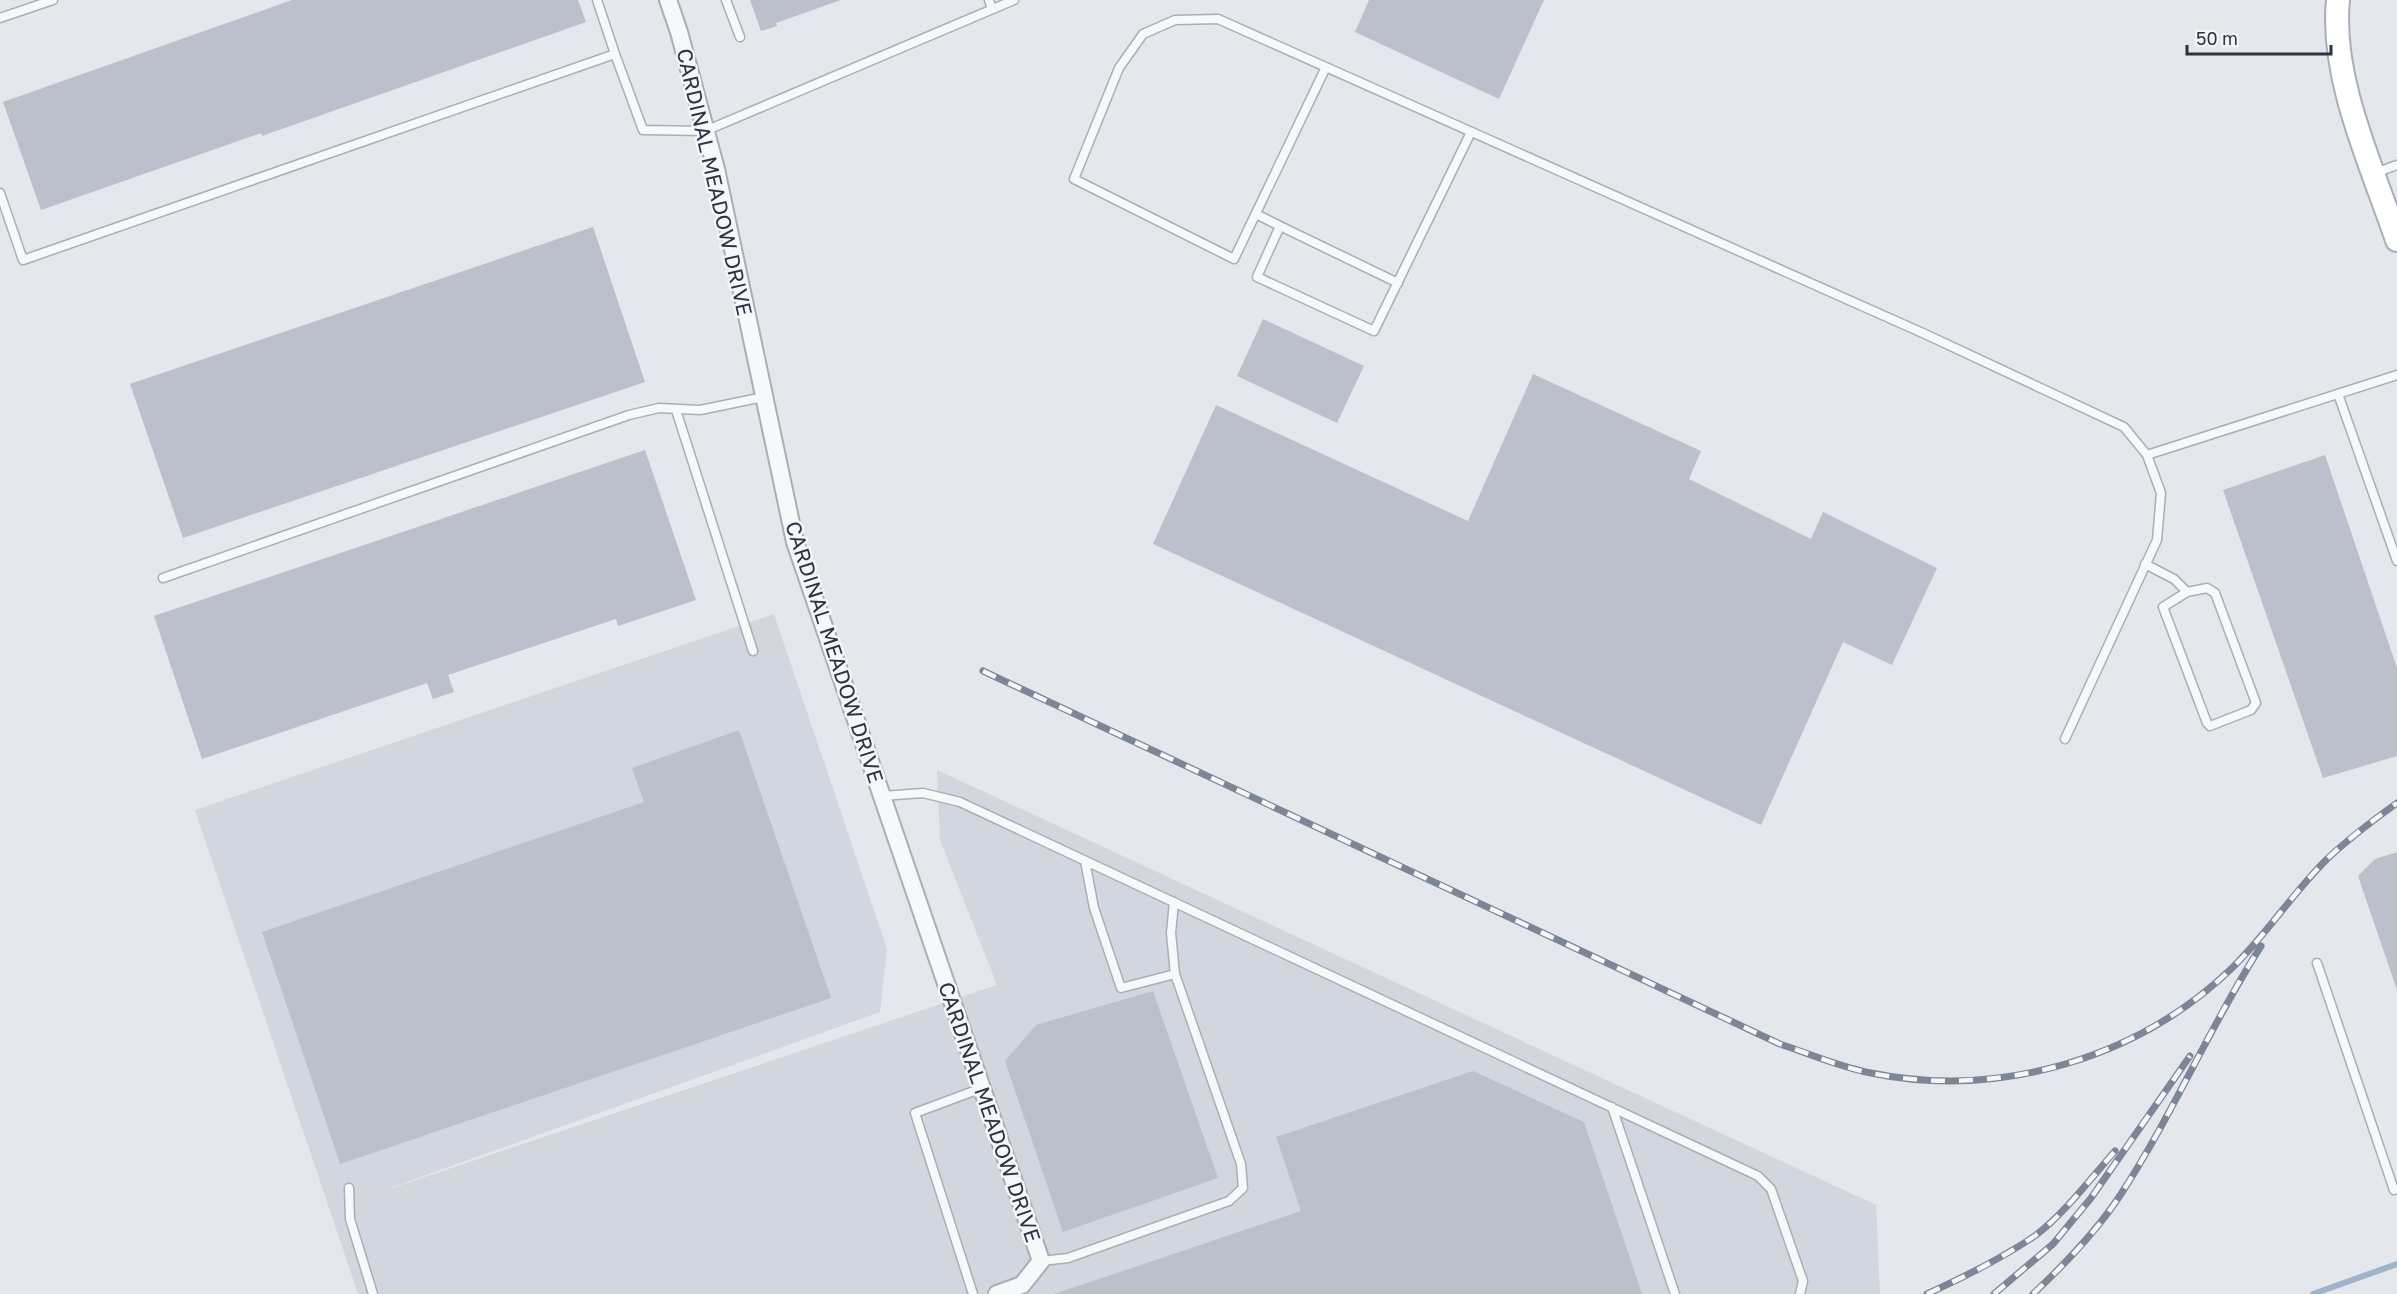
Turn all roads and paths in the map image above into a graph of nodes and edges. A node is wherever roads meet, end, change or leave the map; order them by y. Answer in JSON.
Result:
{"nodes":[{"id":1,"x":53,"y":0,"type":"edge"},
{"id":2,"x":597,"y":0,"type":"edge"},
{"id":3,"x":668,"y":0,"type":"edge"},
{"id":4,"x":726,"y":0,"type":"edge"},
{"id":5,"x":989,"y":0,"type":"edge"},
{"id":6,"x":1014,"y":0,"type":"edge"},
{"id":7,"x":2338,"y":0,"type":"edge"},
{"id":8,"x":992,"y":9,"type":"junction"},
{"id":9,"x":0,"y":18,"type":"edge"},
{"id":10,"x":740,"y":37,"type":"dead end"},
{"id":11,"x":615,"y":54,"type":"junction"},
{"id":12,"x":1326,"y":67,"type":"junction"},
{"id":13,"x":705,"y":131,"type":"junction"},
{"id":14,"x":1472,"y":132,"type":"junction"},
{"id":15,"x":2397,"y":165,"type":"edge"},
{"id":16,"x":2374,"y":173,"type":"junction"},
{"id":17,"x":0,"y":193,"type":"edge"},
{"id":18,"x":1256,"y":214,"type":"junction"},
{"id":19,"x":1280,"y":226,"type":"junction"},
{"id":20,"x":2397,"y":240,"type":"edge"},
{"id":21,"x":1398,"y":283,"type":"junction"},
{"id":22,"x":2397,"y":375,"type":"edge"},
{"id":23,"x":2338,"y":394,"type":"junction"},
{"id":24,"x":764,"y":397,"type":"junction"},
{"id":25,"x":676,"y":410,"type":"junction"},
{"id":26,"x":2147,"y":455,"type":"junction"},
{"id":27,"x":2397,"y":561,"type":"edge"},
{"id":28,"x":2145,"y":564,"type":"junction"},
{"id":29,"x":163,"y":578,"type":"dead end"},
{"id":30,"x":2187,"y":592,"type":"junction"},
{"id":31,"x":753,"y":651,"type":"dead end"},
{"id":32,"x":2065,"y":739,"type":"dead end"},
{"id":33,"x":882,"y":796,"type":"junction"},
{"id":34,"x":1085,"y":861,"type":"junction"},
{"id":35,"x":1174,"y":902,"type":"junction"},
{"id":36,"x":2317,"y":963,"type":"dead end"},
{"id":37,"x":1175,"y":974,"type":"junction"},
{"id":38,"x":982,"y":1088,"type":"junction"},
{"id":39,"x":1612,"y":1107,"type":"junction"},
{"id":40,"x":349,"y":1188,"type":"dead end"},
{"id":41,"x":2397,"y":1189,"type":"edge"},
{"id":42,"x":1041,"y":1261,"type":"junction"},
{"id":43,"x":1023,"y":1290,"type":"edge"},
{"id":44,"x":373,"y":1294,"type":"edge"},
{"id":45,"x":973,"y":1294,"type":"edge"},
{"id":46,"x":997,"y":1294,"type":"edge"},
{"id":47,"x":1675,"y":1294,"type":"edge"},
{"id":48,"x":1800,"y":1294,"type":"edge"}],
"edges":[{"from":1,"to":9,"type":"lane"},
{"from":2,"to":11,"type":"lane"},
{"from":3,"to":13,"type":"street","name":"CARDINAL MEADOW DRIVE"},
{"from":4,"to":10,"type":"lane"},
{"from":5,"to":8,"type":"lane"},
{"from":6,"to":8,"type":"lane"},
{"from":7,"to":16,"type":"street"},
{"from":8,"to":13,"type":"lane"},
{"from":11,"to":13,"type":"lane"},
{"from":11,"to":17,"type":"lane"},
{"from":12,"to":14,"type":"lane"},
{"from":12,"to":18,"type":"lane"},
{"from":12,"to":18,"type":"lane"},
{"from":13,"to":24,"type":"street","name":"CARDINAL MEADOW DRIVE"},
{"from":14,"to":21,"type":"lane"},
{"from":14,"to":26,"type":"lane"},
{"from":15,"to":16,"type":"lane"},
{"from":16,"to":20,"type":"street"},
{"from":18,"to":19,"type":"lane"},
{"from":19,"to":21,"type":"lane"},
{"from":19,"to":21,"type":"lane"},
{"from":22,"to":23,"type":"lane"},
{"from":23,"to":26,"type":"lane"},
{"from":23,"to":27,"type":"lane"},
{"from":24,"to":25,"type":"lane"},
{"from":24,"to":33,"type":"street","name":"CARDINAL MEADOW DRIVE"},
{"from":25,"to":29,"type":"lane"},
{"from":25,"to":31,"type":"lane"},
{"from":26,"to":28,"type":"lane"},
{"from":28,"to":30,"type":"lane"},
{"from":28,"to":32,"type":"lane"},
{"from":30,"to":30,"type":"lane"},
{"from":33,"to":34,"type":"lane"},
{"from":33,"to":38,"type":"street","name":"CARDINAL MEADOW DRIVE"},
{"from":34,"to":35,"type":"lane"},
{"from":34,"to":37,"type":"lane"},
{"from":35,"to":37,"type":"lane"},
{"from":35,"to":39,"type":"lane"},
{"from":36,"to":41,"type":"lane"},
{"from":37,"to":42,"type":"lane"},
{"from":38,"to":42,"type":"street","name":"CARDINAL MEADOW DRIVE"},
{"from":38,"to":45,"type":"lane"},
{"from":39,"to":47,"type":"lane"},
{"from":39,"to":48,"type":"lane"},
{"from":40,"to":44,"type":"lane"},
{"from":42,"to":43,"type":"street","name":"CARDINAL MEADOW DRIVE"},
{"from":43,"to":46,"type":"street","name":"CARDINAL MEADOW DRIVE"}]}
